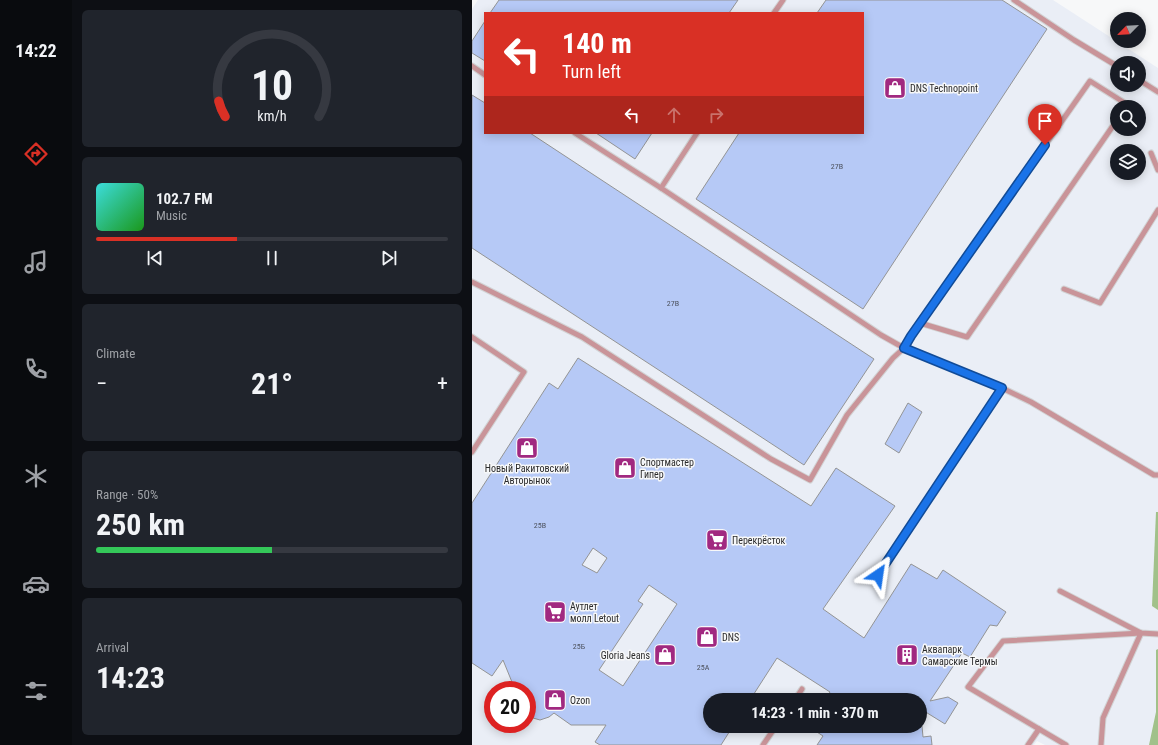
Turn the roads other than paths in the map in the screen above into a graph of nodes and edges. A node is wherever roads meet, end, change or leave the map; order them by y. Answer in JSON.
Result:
{"nodes":[{"id":1,"x":783,"y":0,"type":"edge"},
{"id":2,"x":1014,"y":0,"type":"edge"},
{"id":3,"x":775,"y":12,"type":"edge"},
{"id":4,"x":1110,"y":62,"type":"edge"},
{"id":5,"x":472,"y":66,"type":"edge"},
{"id":6,"x":484,"y":74,"type":"edge"},
{"id":7,"x":1146,"y":84,"type":"edge"},
{"id":8,"x":1158,"y":92,"type":"edge"},
{"id":9,"x":1120,"y":100,"type":"edge"},
{"id":10,"x":1110,"y":130,"type":"edge"},
{"id":11,"x":577,"y":134,"type":"edge"},
{"id":12,"x":696,"y":134,"type":"edge"},
{"id":13,"x":1151,"y":153,"type":"dead end"},
{"id":14,"x":1158,"y":170,"type":"edge"},
{"id":15,"x":661,"y":188,"type":"junction"},
{"id":16,"x":1158,"y":210,"type":"edge"},
{"id":17,"x":472,"y":282,"type":"edge"},
{"id":18,"x":1064,"y":290,"type":"dead end"},
{"id":19,"x":920,"y":324,"type":"junction"},
{"id":20,"x":472,"y":338,"type":"edge"},
{"id":21,"x":904,"y":348,"type":"junction"},
{"id":22,"x":1002,"y":388,"type":"junction"},
{"id":23,"x":472,"y":452,"type":"edge"},
{"id":24,"x":1158,"y":475,"type":"edge"},
{"id":25,"x":878,"y":575,"type":"dead end"},
{"id":26,"x":1060,"y":591,"type":"dead end"},
{"id":27,"x":1141,"y":633,"type":"junction"},
{"id":28,"x":1158,"y":634,"type":"edge"},
{"id":29,"x":802,"y":689,"type":"dead end"},
{"id":30,"x":799,"y":693,"type":"edge"},
{"id":31,"x":1038,"y":729,"type":"junction"},
{"id":32,"x":771,"y":733,"type":"edge"},
{"id":33,"x":763,"y":745,"type":"edge"},
{"id":34,"x":1028,"y":745,"type":"edge"},
{"id":35,"x":1066,"y":745,"type":"edge"},
{"id":36,"x":1101,"y":745,"type":"edge"}],
"edges":[{"from":1,"to":3,"type":"lane"},
{"from":2,"to":4,"type":"lane"},
{"from":5,"to":6,"type":"lane"},
{"from":7,"to":8,"type":"lane"},
{"from":9,"to":19,"type":"lane"},
{"from":10,"to":19,"type":"lane"},
{"from":11,"to":15,"type":"lane"},
{"from":12,"to":15,"type":"lane"},
{"from":13,"to":14,"type":"lane"},
{"from":15,"to":21,"type":"lane"},
{"from":16,"to":18,"type":"lane"},
{"from":17,"to":21,"type":"lane"},
{"from":19,"to":21,"type":"lane"},
{"from":20,"to":23,"type":"lane"},
{"from":21,"to":22,"type":"lane"},
{"from":22,"to":24,"type":"lane"},
{"from":22,"to":25,"type":"lane"},
{"from":26,"to":27,"type":"lane"},
{"from":27,"to":28,"type":"lane"},
{"from":27,"to":31,"type":"lane"},
{"from":27,"to":36,"type":"lane"},
{"from":29,"to":30,"type":"lane"},
{"from":31,"to":34,"type":"lane"},
{"from":31,"to":35,"type":"lane"},
{"from":32,"to":33,"type":"lane"}]}
